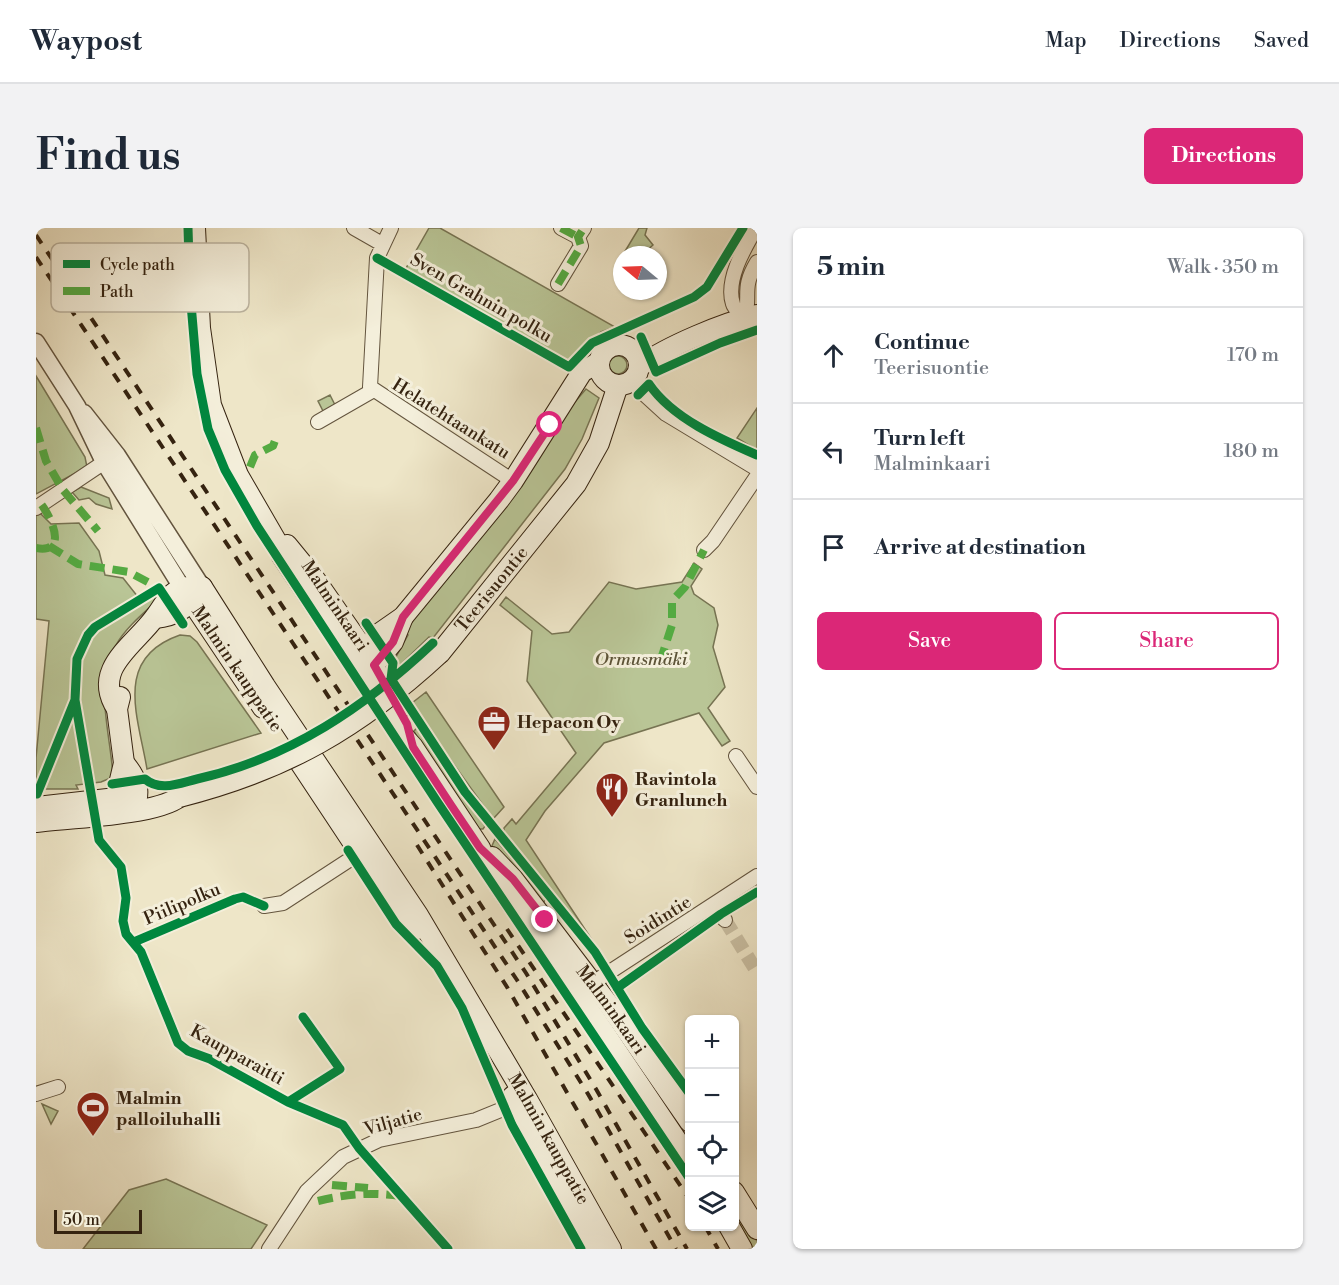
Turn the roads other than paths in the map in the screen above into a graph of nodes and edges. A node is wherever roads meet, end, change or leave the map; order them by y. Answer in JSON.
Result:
{"nodes":[{"id":1,"x":195,"y":228,"type":"edge"},
{"id":2,"x":208,"y":228,"type":"edge"},
{"id":3,"x":354,"y":228,"type":"edge"},
{"id":4,"x":392,"y":228,"type":"edge"},
{"id":5,"x":561,"y":228,"type":"edge"},
{"id":6,"x":756,"y":228,"type":"edge"},
{"id":7,"x":581,"y":233,"type":"edge"},
{"id":8,"x":195,"y":243,"type":"edge"},
{"id":9,"x":206,"y":243,"type":"edge"},
{"id":10,"x":382,"y":244,"type":"junction"},
{"id":11,"x":757,"y":262,"type":"edge"},
{"id":12,"x":558,"y":284,"type":"dead end"},
{"id":13,"x":201,"y":312,"type":"edge"},
{"id":14,"x":751,"y":317,"type":"edge"},
{"id":15,"x":36,"y":342,"type":"edge"},
{"id":16,"x":620,"y":370,"type":"junction"},
{"id":17,"x":372,"y":391,"type":"junction"},
{"id":18,"x":318,"y":422,"type":"dead end"},
{"id":19,"x":110,"y":459,"type":"junction"},
{"id":20,"x":757,"y":469,"type":"edge"},
{"id":21,"x":757,"y":476,"type":"edge"},
{"id":22,"x":513,"y":481,"type":"junction"},
{"id":23,"x":36,"y":508,"type":"edge"},
{"id":24,"x":704,"y":550,"type":"dead end"},
{"id":25,"x":192,"y":592,"type":"junction"},
{"id":26,"x":364,"y":661,"type":"junction"},
{"id":27,"x":736,"y":756,"type":"dead end"},
{"id":28,"x":757,"y":787,"type":"edge"},
{"id":29,"x":131,"y":801,"type":"junction"},
{"id":30,"x":36,"y":807,"type":"edge"},
{"id":31,"x":36,"y":822,"type":"edge"},
{"id":32,"x":366,"y":849,"type":"junction"},
{"id":33,"x":757,"y":876,"type":"edge"},
{"id":34,"x":264,"y":906,"type":"dead end"},
{"id":35,"x":713,"y":907,"type":"junction"},
{"id":36,"x":725,"y":920,"type":"tunnel mouth"},
{"id":37,"x":584,"y":988,"type":"junction"},
{"id":38,"x":58,"y":1087,"type":"dead end"},
{"id":39,"x":36,"y":1094,"type":"edge"},
{"id":40,"x":522,"y":1102,"type":"junction"},
{"id":41,"x":685,"y":1116,"type":"edge"},
{"id":42,"x":685,"y":1152,"type":"edge"},
{"id":43,"x":739,"y":1198,"type":"edge"},
{"id":44,"x":757,"y":1228,"type":"edge"},
{"id":45,"x":731,"y":1231,"type":"edge"},
{"id":46,"x":269,"y":1249,"type":"edge"},
{"id":47,"x":596,"y":1249,"type":"edge"},
{"id":48,"x":611,"y":1249,"type":"edge"},
{"id":49,"x":742,"y":1249,"type":"edge"}],
"edges":[{"from":1,"to":8,"type":"main road","name":"Malminkaari"},
{"from":2,"to":9,"type":"main road","name":"Malminkaari"},
{"from":3,"to":10,"type":"street"},
{"from":4,"to":10,"type":"street"},
{"from":5,"to":7,"type":"street"},
{"from":6,"to":14,"type":"street"},
{"from":7,"to":12,"type":"street"},
{"from":10,"to":17,"type":"street","name":"Helatehtaankatu"},
{"from":11,"to":14,"type":"street"},
{"from":13,"to":26,"type":"main road","name":"Malminkaari"},
{"from":14,"to":16,"type":"main road"},
{"from":15,"to":19,"type":"street","name":"Malmin kauppatie"},
{"from":16,"to":20,"type":"street"},
{"from":16,"to":22,"type":"main road"},
{"from":16,"to":29,"type":"main road","name":"Teerisuontie","bridge":true},
{"from":17,"to":18,"type":"street"},
{"from":17,"to":22,"type":"street","name":"Helatehtaankatu"},
{"from":19,"to":23,"type":"street"},
{"from":19,"to":25,"type":"street","name":"Malmin kauppatie"},
{"from":21,"to":24,"type":"street"},
{"from":22,"to":26,"type":"main road"},
{"from":25,"to":29,"type":"main road"},
{"from":25,"to":32,"type":"main road","name":"Malmin kauppatie"},
{"from":26,"to":37,"type":"main road","name":"Malminkaari"},
{"from":27,"to":28,"type":"street"},
{"from":29,"to":30,"type":"main road"},
{"from":29,"to":31,"type":"main road"},
{"from":32,"to":34,"type":"street"},
{"from":32,"to":40,"type":"main road","name":"Malmin kauppatie"},
{"from":33,"to":35,"type":"street","name":"Soidintie"},
{"from":35,"to":36,"type":"street"},
{"from":35,"to":37,"type":"street","name":"Soidintie"},
{"from":37,"to":41,"type":"main road","name":"Malminkaari"},
{"from":37,"to":42,"type":"main road","name":"Malminkaari"},
{"from":38,"to":39,"type":"street"},
{"from":40,"to":46,"type":"street","name":"Viljatie"},
{"from":40,"to":47,"type":"main road","name":"Malmin kauppatie"},
{"from":40,"to":48,"type":"main road","name":"Malmin kauppatie"},
{"from":43,"to":44,"type":"main road"},
{"from":45,"to":49,"type":"main road"}]}
